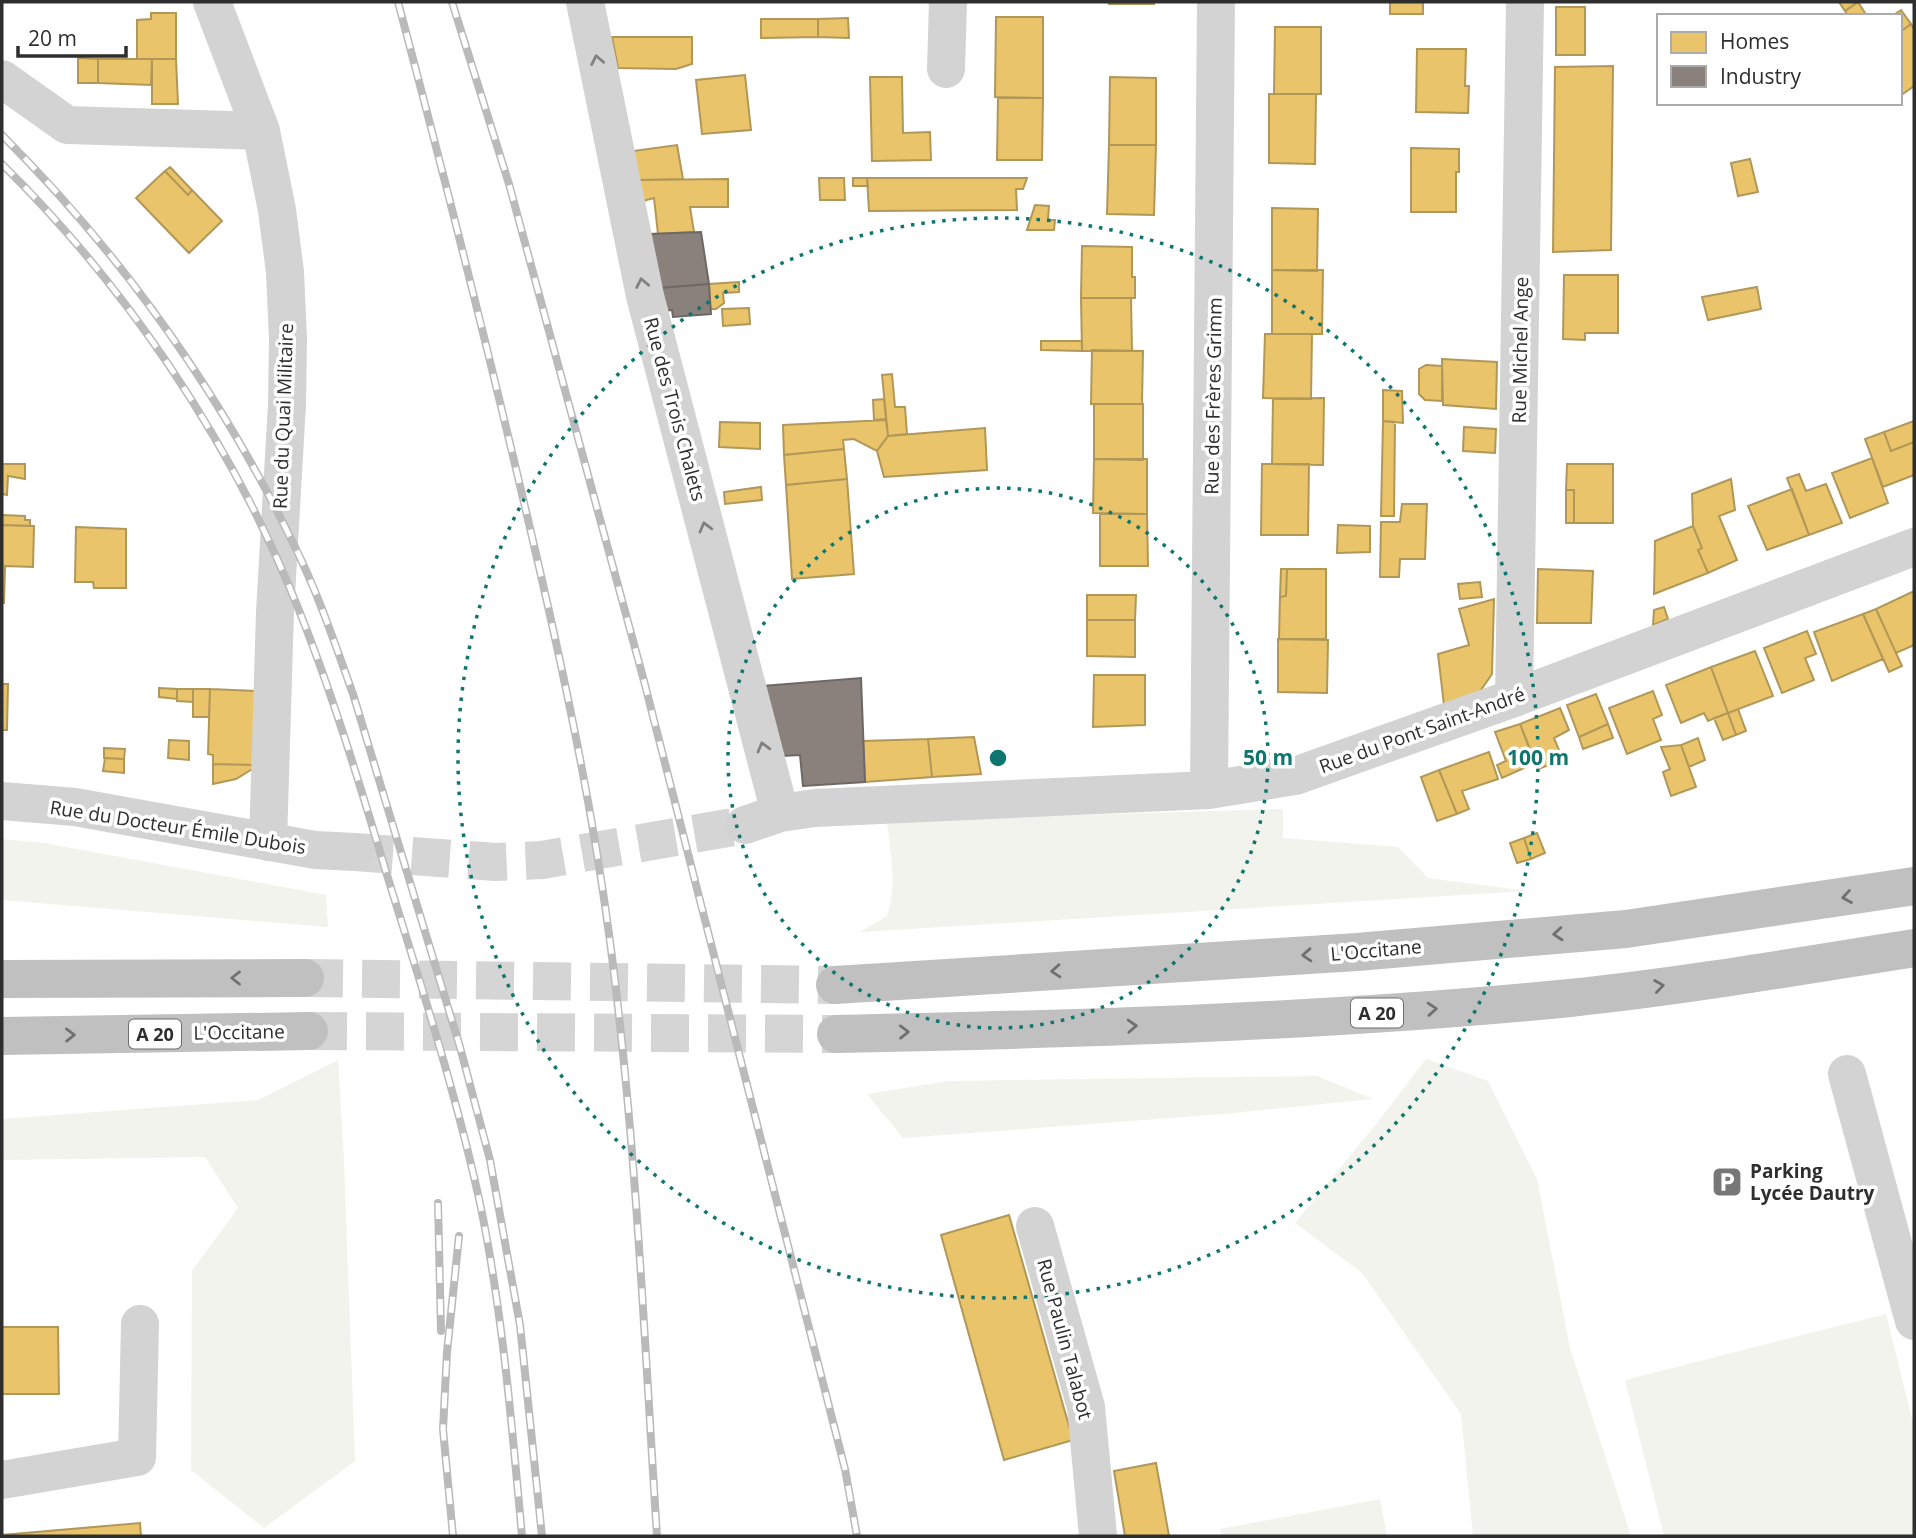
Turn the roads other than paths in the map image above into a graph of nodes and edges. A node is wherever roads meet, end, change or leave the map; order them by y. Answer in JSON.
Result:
{"nodes":[{"id":1,"x":212,"y":2,"type":"edge"},
{"id":2,"x":585,"y":2,"type":"edge"},
{"id":3,"x":948,"y":2,"type":"edge"},
{"id":4,"x":1216,"y":2,"type":"edge"},
{"id":5,"x":1525,"y":2,"type":"edge"},
{"id":6,"x":946,"y":69,"type":"dead end"},
{"id":7,"x":2,"y":79,"type":"edge"},
{"id":8,"x":261,"y":131,"type":"junction"},
{"id":9,"x":1914,"y":547,"type":"edge"},
{"id":10,"x":1514,"y":698,"type":"junction"},
{"id":11,"x":1209,"y":790,"type":"junction"},
{"id":12,"x":2,"y":802,"type":"edge"},
{"id":13,"x":780,"y":813,"type":"junction"},
{"id":14,"x":745,"y":825,"type":"tunnel mouth"},
{"id":15,"x":268,"y":842,"type":"junction"},
{"id":16,"x":355,"y":852,"type":"tunnel mouth"},
{"id":17,"x":1914,"y":886,"type":"edge"},
{"id":18,"x":1914,"y":948,"type":"edge"},
{"id":19,"x":305,"y":978,"type":"tunnel mouth"},
{"id":20,"x":2,"y":979,"type":"edge"},
{"id":21,"x":835,"y":985,"type":"tunnel mouth"},
{"id":22,"x":309,"y":1031,"type":"tunnel mouth"},
{"id":23,"x":836,"y":1034,"type":"tunnel mouth"},
{"id":24,"x":2,"y":1037,"type":"edge"},
{"id":25,"x":1847,"y":1074,"type":"dead end"},
{"id":26,"x":1035,"y":1226,"type":"dead end"},
{"id":27,"x":1914,"y":1321,"type":"edge"},
{"id":28,"x":141,"y":1324,"type":"dead end"},
{"id":29,"x":2,"y":1480,"type":"edge"},
{"id":30,"x":1098,"y":1536,"type":"edge"}],
"edges":[{"from":1,"to":8,"type":"street","name":"Rue du Quai Militaire"},
{"from":13,"to":2,"type":"street","name":"Rue des Trois Chalets","one_way":true},
{"from":3,"to":6,"type":"street"},
{"from":4,"to":11,"type":"street","name":"Rue des Frères Grimm"},
{"from":5,"to":10,"type":"street","name":"Rue Michel Ange"},
{"from":7,"to":8,"type":"street"},
{"from":8,"to":15,"type":"street","name":"Rue du Quai Militaire"},
{"from":9,"to":10,"type":"street","name":"Rue du Pont Saint-André"},
{"from":10,"to":11,"type":"street","name":"Rue du Pont Saint-André"},
{"from":11,"to":13,"type":"street","name":"Rue du Pont Saint-André"},
{"from":12,"to":15,"type":"street","name":"Rue du Docteur Émile Dubois"},
{"from":13,"to":14,"type":"street","name":"Rue du Pont Saint-André"},
{"from":15,"to":16,"type":"street","name":"Rue du Docteur Émile Dubois"},
{"from":17,"to":21,"type":"highway","name":"L'Occitane","one_way":true},
{"from":23,"to":18,"type":"highway","number":"A 20","one_way":true},
{"from":19,"to":20,"type":"highway","one_way":true},
{"from":24,"to":22,"type":"highway","name":"L'Occitane","number":"A 20","one_way":true},
{"from":25,"to":27,"type":"street"},
{"from":26,"to":30,"type":"street","name":"Rue Paulin Talabot"},
{"from":28,"to":29,"type":"street"}]}
